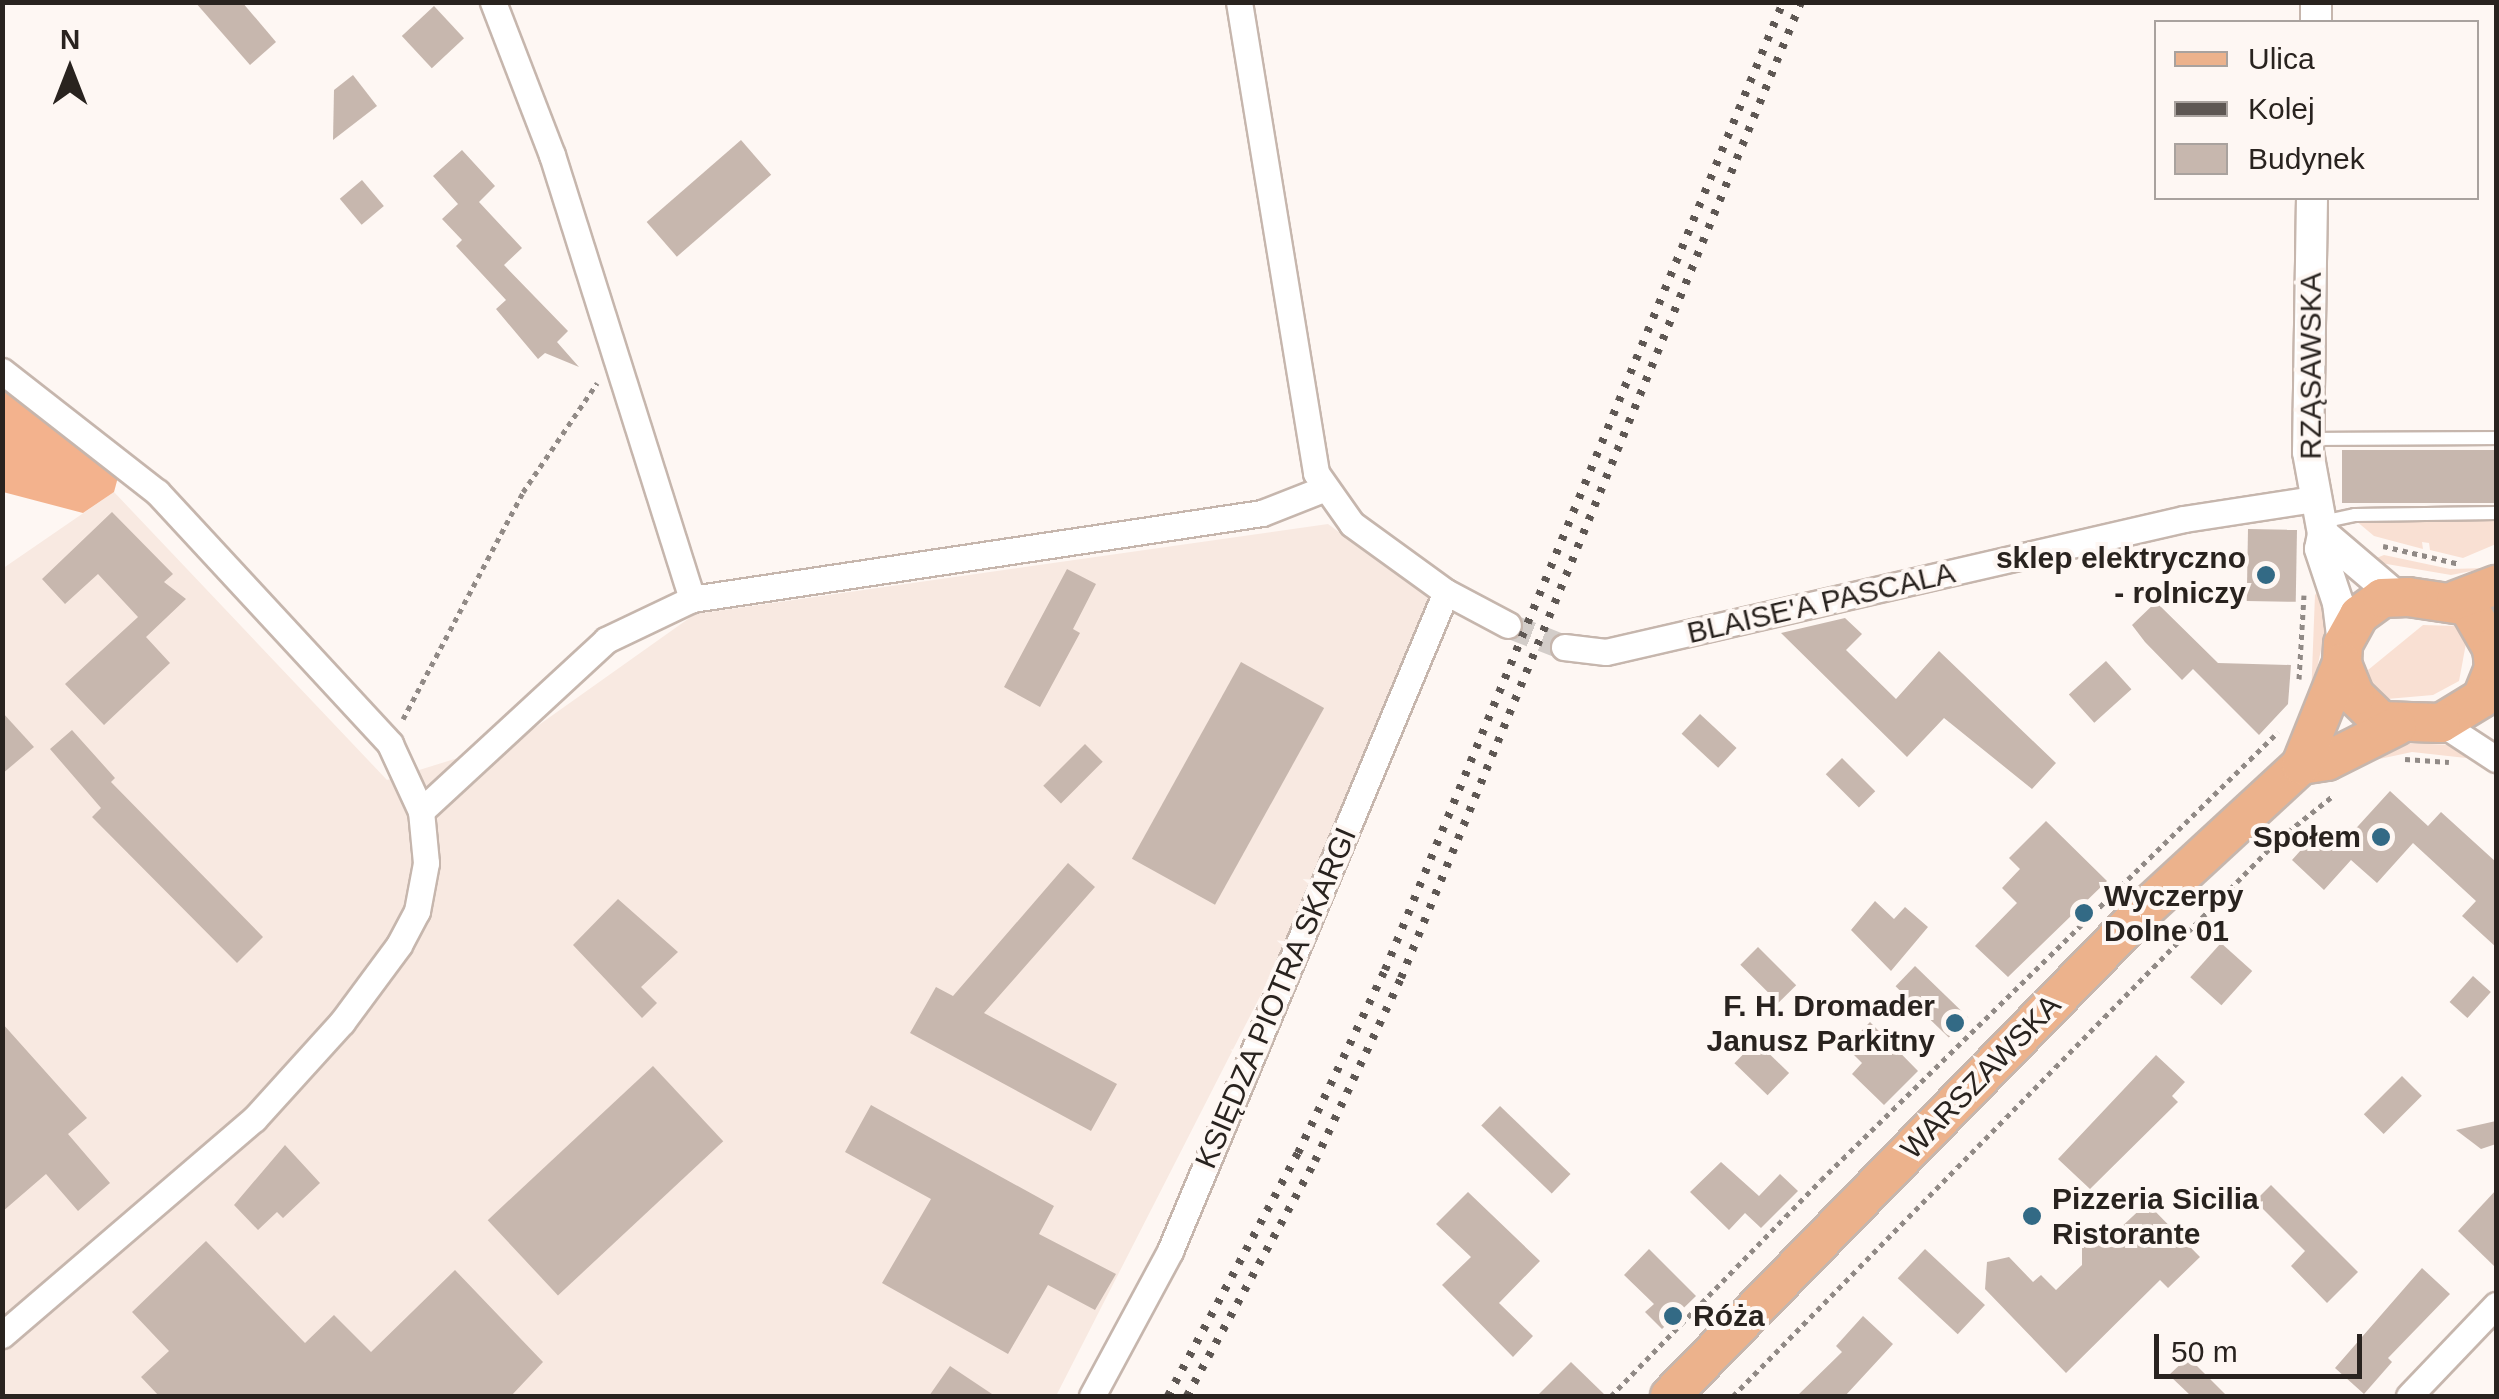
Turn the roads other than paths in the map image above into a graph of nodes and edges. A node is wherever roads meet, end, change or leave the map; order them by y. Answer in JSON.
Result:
{"nodes":[{"id":1,"x":493,"y":2,"type":"edge"},
{"id":2,"x":1239,"y":2,"type":"edge"},
{"id":3,"x":2312,"y":200,"type":"edge"},
{"id":4,"x":2,"y":370,"type":"edge"},
{"id":5,"x":2308,"y":438,"type":"junction"},
{"id":6,"x":2496,"y":438,"type":"edge"},
{"id":7,"x":1323,"y":489,"type":"junction"},
{"id":8,"x":2496,"y":513,"type":"edge"},
{"id":9,"x":2319,"y":518,"type":"junction"},
{"id":10,"x":2483,"y":573,"type":"edge"},
{"id":11,"x":1446,"y":592,"type":"junction"},
{"id":12,"x":2398,"y":597,"type":"junction"},
{"id":13,"x":692,"y":598,"type":"junction"},
{"id":14,"x":2456,"y":600,"type":"junction"},
{"id":15,"x":1508,"y":625,"type":"tunnel mouth"},
{"id":16,"x":1564,"y":647,"type":"tunnel mouth"},
{"id":17,"x":2343,"y":654,"type":"junction"},
{"id":18,"x":2494,"y":675,"type":"edge"},
{"id":19,"x":2441,"y":724,"type":"junction"},
{"id":20,"x":2394,"y":744,"type":"junction"},
{"id":21,"x":2496,"y":759,"type":"edge"},
{"id":22,"x":2300,"y":765,"type":"junction"},
{"id":23,"x":421,"y":811,"type":"junction"},
{"id":24,"x":2496,"y":1305,"type":"edge"},
{"id":25,"x":2,"y":1335,"type":"edge"},
{"id":26,"x":1092,"y":1396,"type":"edge"},
{"id":27,"x":1670,"y":1396,"type":"edge"},
{"id":28,"x":2410,"y":1396,"type":"edge"}],
"edges":[{"from":1,"to":13,"type":"street"},
{"from":2,"to":7,"type":"street"},
{"from":3,"to":5,"type":"street","name":"RZĄSAWSKA"},
{"from":4,"to":23,"type":"street"},
{"from":5,"to":6,"type":"lane"},
{"from":5,"to":9,"type":"street","name":"RZĄSAWSKA"},
{"from":7,"to":11,"type":"street"},
{"from":7,"to":13,"type":"street"},
{"from":8,"to":9,"type":"lane"},
{"from":9,"to":12,"type":"street"},
{"from":9,"to":16,"type":"street","name":"BLAISE'A PASCALA"},
{"from":9,"to":17,"type":"street","name":"RZĄSAWSKA"},
{"from":10,"to":14,"type":"main road"},
{"from":11,"to":15,"type":"street"},
{"from":11,"to":26,"type":"street","name":"KSIĘDZA PIOTRA SKARGI"},
{"from":12,"to":14,"type":"main road"},
{"from":12,"to":17,"type":"main road"},
{"from":13,"to":23,"type":"street"},
{"from":14,"to":18,"type":"main road"},
{"from":17,"to":20,"type":"main road"},
{"from":17,"to":22,"type":"main road","name":"WARSZAWSKA"},
{"from":18,"to":19,"type":"main road"},
{"from":19,"to":20,"type":"main road"},
{"from":19,"to":21,"type":"street"},
{"from":20,"to":22,"type":"main road","name":"WARSZAWSKA"},
{"from":22,"to":27,"type":"main road","name":"WARSZAWSKA"},
{"from":23,"to":25,"type":"street"},
{"from":24,"to":28,"type":"street"}]}
